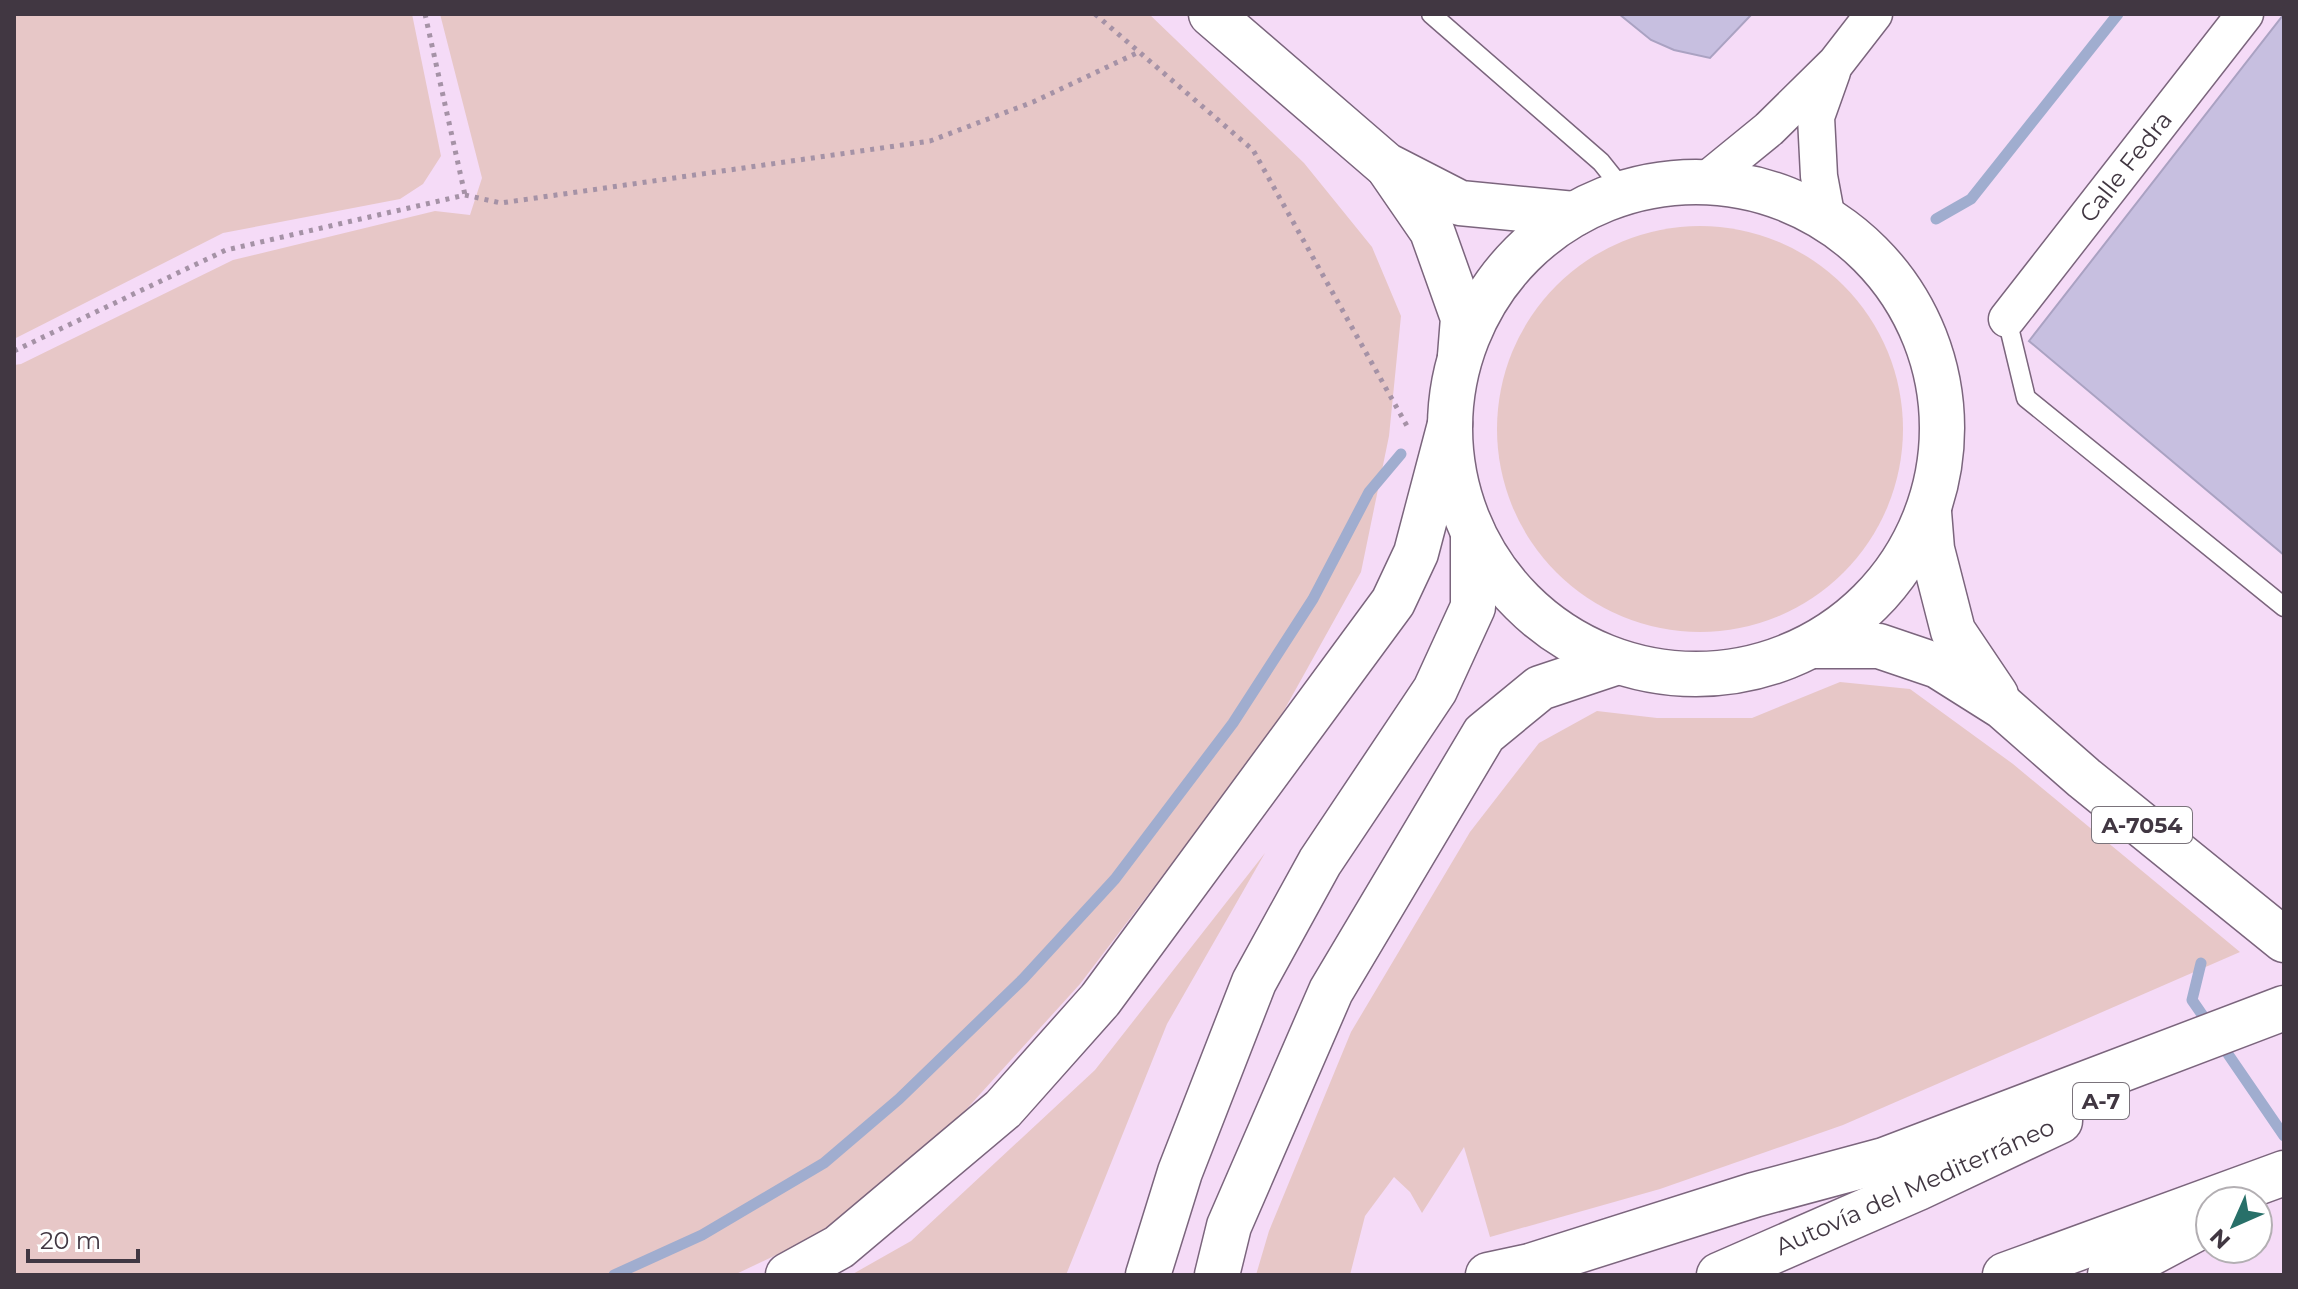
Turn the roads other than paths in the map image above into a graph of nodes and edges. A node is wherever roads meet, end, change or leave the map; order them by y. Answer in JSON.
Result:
{"nodes":[{"id":1,"x":1211,"y":14,"type":"edge"},
{"id":2,"x":1431,"y":14,"type":"edge"},
{"id":3,"x":1874,"y":14,"type":"edge"},
{"id":4,"x":2245,"y":14,"type":"edge"},
{"id":5,"x":1836,"y":63,"type":"junction"},
{"id":6,"x":1386,"y":165,"type":"junction"},
{"id":7,"x":1704,"y":182,"type":"junction"},
{"id":8,"x":1625,"y":192,"type":"junction"},
{"id":9,"x":1574,"y":214,"type":"junction"},
{"id":10,"x":1827,"y":219,"type":"junction"},
{"id":11,"x":2007,"y":319,"type":"joint"},
{"id":12,"x":1460,"y":356,"type":"junction"},
{"id":13,"x":1450,"y":424,"type":"junction"},
{"id":14,"x":1929,"y":512,"type":"junction"},
{"id":15,"x":1473,"y":533,"type":"junction"},
{"id":16,"x":2284,"y":607,"type":"edge"},
{"id":17,"x":1814,"y":646,"type":"junction"},
{"id":18,"x":1618,"y":662,"type":"junction"},
{"id":19,"x":2003,"y":707,"type":"junction"},
{"id":20,"x":2284,"y":940,"type":"edge"},
{"id":21,"x":2284,"y":1011,"type":"edge"},
{"id":22,"x":2284,"y":1173,"type":"edge"},
{"id":23,"x":2194,"y":1230,"type":"edge"},
{"id":24,"x":2010,"y":1273,"type":"edge"},
{"id":25,"x":788,"y":1275,"type":"edge"},
{"id":26,"x":1148,"y":1275,"type":"edge"},
{"id":27,"x":1217,"y":1275,"type":"edge"},
{"id":28,"x":1488,"y":1275,"type":"edge"},
{"id":29,"x":1719,"y":1275,"type":"edge"},
{"id":30,"x":2110,"y":1275,"type":"edge"}],
"edges":[{"from":1,"to":6,"type":"main road"},
{"from":2,"to":8,"type":"lane"},
{"from":3,"to":5,"type":"street"},
{"from":4,"to":11,"type":"street","name":"Calle Fedra"},
{"from":5,"to":7,"type":"street"},
{"from":5,"to":10,"type":"street"},
{"from":6,"to":9,"type":"main road"},
{"from":6,"to":12,"type":"main road"},
{"from":7,"to":8,"type":"main road"},
{"from":7,"to":10,"type":"main road"},
{"from":8,"to":9,"type":"main road"},
{"from":9,"to":12,"type":"main road"},
{"from":10,"to":14,"type":"main road"},
{"from":11,"to":16,"type":"lane"},
{"from":12,"to":13,"type":"main road"},
{"from":13,"to":15,"type":"main road"},
{"from":13,"to":25,"type":"main road"},
{"from":14,"to":17,"type":"main road"},
{"from":14,"to":19,"type":"main road","number":"A-7054"},
{"from":15,"to":18,"type":"main road"},
{"from":15,"to":26,"type":"main road"},
{"from":17,"to":18,"type":"main road"},
{"from":17,"to":19,"type":"main road","number":"A-7054"},
{"from":18,"to":27,"type":"main road"},
{"from":19,"to":20,"type":"main road","number":"A-7054"},
{"from":21,"to":28,"type":"main road"},
{"from":21,"to":29,"type":"main road","name":"Autovía del Mediterráneo","number":"A-7"},
{"from":22,"to":24,"type":"main road"},
{"from":23,"to":30,"type":"main road"}]}
